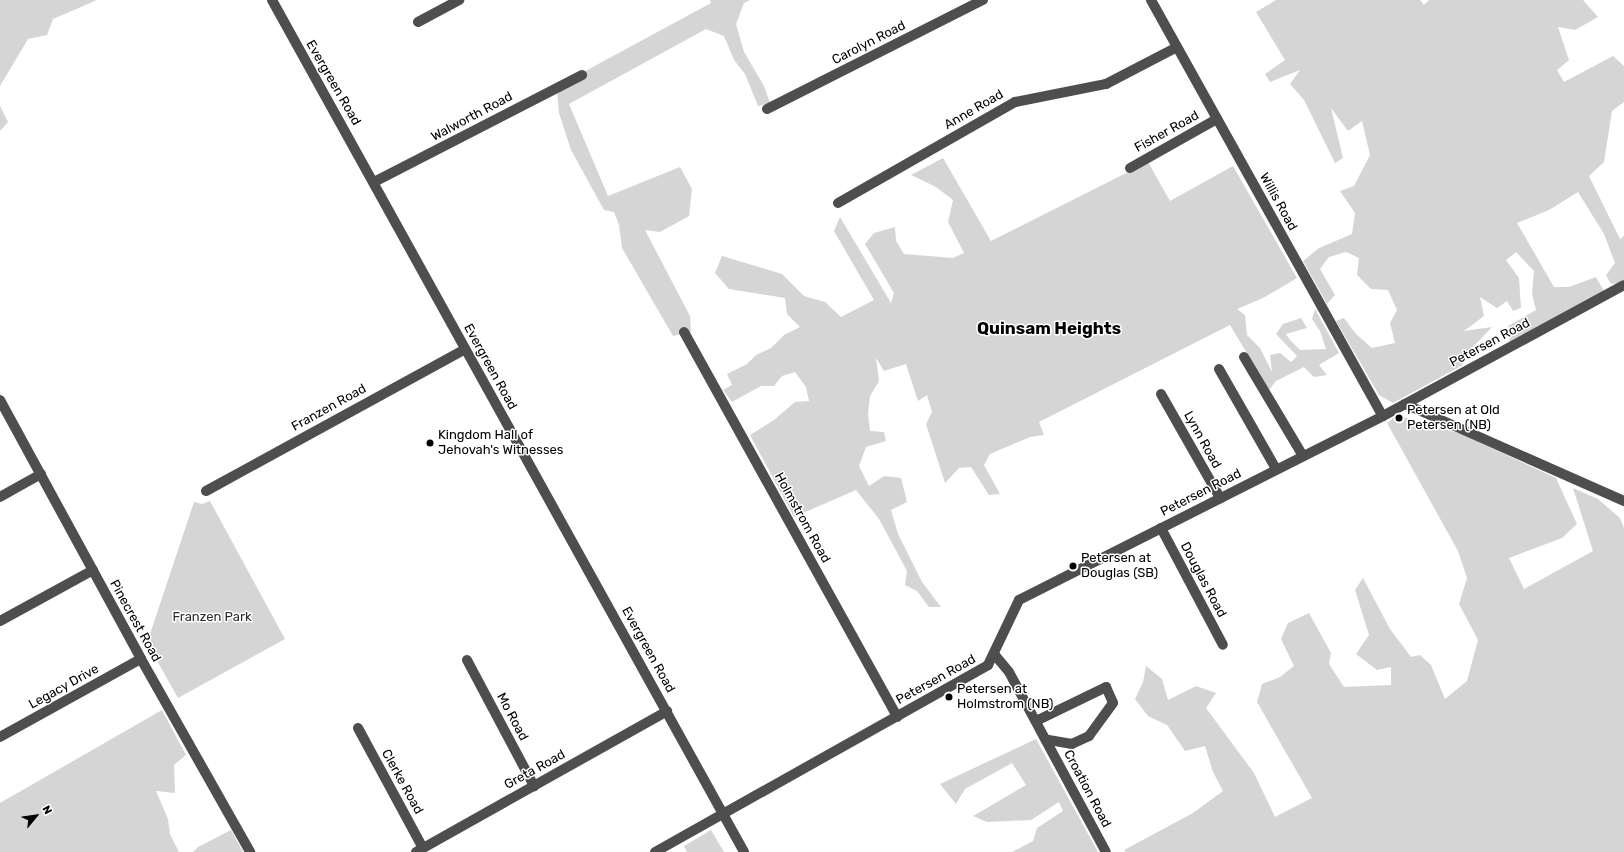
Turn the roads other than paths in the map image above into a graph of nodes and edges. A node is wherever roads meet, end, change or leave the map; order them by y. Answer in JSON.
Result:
{"nodes":[{"id":1,"x":272,"y":0,"type":"edge"},
{"id":2,"x":459,"y":0,"type":"edge"},
{"id":3,"x":983,"y":0,"type":"edge"},
{"id":4,"x":1151,"y":0,"type":"edge"},
{"id":5,"x":418,"y":22,"type":"dead end"},
{"id":6,"x":1177,"y":47,"type":"junction"},
{"id":7,"x":582,"y":75,"type":"dead end"},
{"id":8,"x":767,"y":109,"type":"dead end"},
{"id":9,"x":1217,"y":119,"type":"junction"},
{"id":10,"x":1130,"y":168,"type":"dead end"},
{"id":11,"x":374,"y":182,"type":"junction"},
{"id":12,"x":838,"y":203,"type":"dead end"},
{"id":13,"x":1624,"y":285,"type":"edge"},
{"id":14,"x":684,"y":332,"type":"dead end"},
{"id":15,"x":465,"y":349,"type":"junction"},
{"id":16,"x":1244,"y":357,"type":"dead end"},
{"id":17,"x":1219,"y":369,"type":"dead end"},
{"id":18,"x":1161,"y":394,"type":"dead end"},
{"id":19,"x":0,"y":400,"type":"edge"},
{"id":20,"x":1405,"y":404,"type":"junction"},
{"id":21,"x":1383,"y":416,"type":"junction"},
{"id":22,"x":1303,"y":456,"type":"junction"},
{"id":23,"x":1276,"y":470,"type":"junction"},
{"id":24,"x":41,"y":474,"type":"junction"},
{"id":25,"x":206,"y":491,"type":"dead end"},
{"id":26,"x":0,"y":497,"type":"edge"},
{"id":27,"x":1220,"y":498,"type":"junction"},
{"id":28,"x":1624,"y":501,"type":"edge"},
{"id":29,"x":1161,"y":528,"type":"junction"},
{"id":30,"x":93,"y":570,"type":"junction"},
{"id":31,"x":0,"y":621,"type":"edge"},
{"id":32,"x":1223,"y":645,"type":"dead end"},
{"id":33,"x":994,"y":654,"type":"junction"},
{"id":34,"x":141,"y":659,"type":"junction"},
{"id":35,"x":467,"y":660,"type":"dead end"},
{"id":36,"x":667,"y":712,"type":"junction"},
{"id":37,"x":897,"y":717,"type":"junction"},
{"id":38,"x":1036,"y":721,"type":"junction"},
{"id":39,"x":358,"y":728,"type":"dead end"},
{"id":40,"x":0,"y":737,"type":"edge"},
{"id":41,"x":1045,"y":739,"type":"junction"},
{"id":42,"x":534,"y":786,"type":"junction"},
{"id":43,"x":723,"y":814,"type":"junction"},
{"id":44,"x":419,"y":850,"type":"edge"},
{"id":45,"x":250,"y":852,"type":"edge"},
{"id":46,"x":655,"y":852,"type":"edge"},
{"id":47,"x":744,"y":852,"type":"edge"},
{"id":48,"x":1106,"y":852,"type":"edge"}],
"edges":[{"from":1,"to":11,"type":"street","name":"Evergreen Road"},
{"from":2,"to":5,"type":"street"},
{"from":3,"to":8,"type":"street","name":"Carolyn Road"},
{"from":4,"to":6,"type":"street","name":"Willis Road"},
{"from":6,"to":9,"type":"street","name":"Willis Road"},
{"from":6,"to":12,"type":"street","name":"Anne Road"},
{"from":7,"to":11,"type":"street","name":"Walworth Road"},
{"from":9,"to":10,"type":"street","name":"Fisher Road"},
{"from":9,"to":21,"type":"street","name":"Willis Road"},
{"from":11,"to":15,"type":"street","name":"Evergreen Road"},
{"from":13,"to":20,"type":"street","name":"Petersen Road"},
{"from":14,"to":37,"type":"street","name":"Holmstrom Road"},
{"from":15,"to":25,"type":"street","name":"Franzen Road"},
{"from":15,"to":36,"type":"street","name":"Evergreen Road"},
{"from":16,"to":22,"type":"street"},
{"from":17,"to":23,"type":"street"},
{"from":18,"to":27,"type":"street","name":"Lynn Road"},
{"from":19,"to":24,"type":"street","name":"Pinecrest Road"},
{"from":20,"to":21,"type":"street","name":"Petersen Road"},
{"from":20,"to":28,"type":"street"},
{"from":21,"to":22,"type":"street","name":"Petersen Road"},
{"from":22,"to":23,"type":"street","name":"Petersen Road"},
{"from":23,"to":27,"type":"street","name":"Petersen Road"},
{"from":24,"to":26,"type":"street"},
{"from":24,"to":30,"type":"street","name":"Pinecrest Road"},
{"from":27,"to":29,"type":"street","name":"Petersen Road"},
{"from":29,"to":32,"type":"street","name":"Douglas Road"},
{"from":29,"to":33,"type":"street","name":"Petersen Road"},
{"from":30,"to":31,"type":"street"},
{"from":30,"to":34,"type":"street","name":"Pinecrest Road"},
{"from":33,"to":37,"type":"street","name":"Petersen Road"},
{"from":33,"to":38,"type":"street","name":"Croation Road"},
{"from":34,"to":40,"type":"street","name":"Legacy Drive"},
{"from":34,"to":45,"type":"street","name":"Pinecrest Road"},
{"from":35,"to":42,"type":"street","name":"Mo Road"},
{"from":36,"to":42,"type":"street","name":"Greta Road"},
{"from":36,"to":43,"type":"street","name":"Evergreen Road"},
{"from":37,"to":43,"type":"street","name":"Petersen Road"},
{"from":38,"to":41,"type":"street","name":"Croation Road"},
{"from":38,"to":41,"type":"street","name":"Croation Road"},
{"from":39,"to":44,"type":"street","name":"Clerke Road"},
{"from":41,"to":48,"type":"street","name":"Croation Road"},
{"from":42,"to":44,"type":"street","name":"Greta Road"},
{"from":43,"to":46,"type":"street","name":"Petersen Road"},
{"from":43,"to":47,"type":"street","name":"Evergreen Road"}]}
